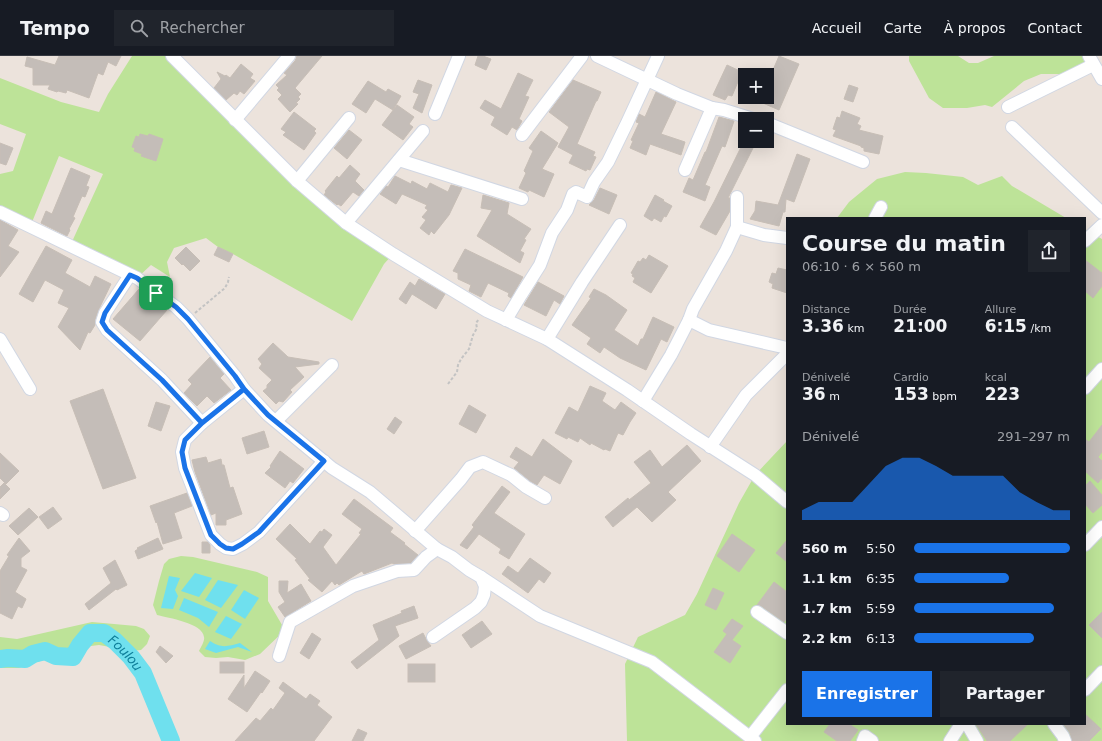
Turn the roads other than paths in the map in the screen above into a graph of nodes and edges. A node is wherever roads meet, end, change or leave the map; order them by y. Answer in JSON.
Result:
{"nodes":[{"id":1,"x":172,"y":56,"type":"edge"},
{"id":2,"x":289,"y":56,"type":"edge"},
{"id":3,"x":459,"y":56,"type":"edge"},
{"id":4,"x":582,"y":56,"type":"edge"},
{"id":5,"x":597,"y":56,"type":"edge"},
{"id":6,"x":658,"y":56,"type":"edge"},
{"id":7,"x":1091,"y":60,"type":"edge"},
{"id":8,"x":1102,"y":79,"type":"edge"},
{"id":9,"x":647,"y":80,"type":"junction"},
{"id":10,"x":1008,"y":107,"type":"dead end"},
{"id":11,"x":712,"y":108,"type":"junction"},
{"id":12,"x":435,"y":114,"type":"dead end"},
{"id":13,"x":738,"y":114,"type":"edge"},
{"id":14,"x":349,"y":118,"type":"dead end"},
{"id":15,"x":235,"y":120,"type":"junction"},
{"id":16,"x":774,"y":126,"type":"edge"},
{"id":17,"x":1012,"y":127,"type":"dead end"},
{"id":18,"x":423,"y":131,"type":"dead end"},
{"id":19,"x":522,"y":135,"type":"dead end"},
{"id":20,"x":399,"y":160,"type":"junction"},
{"id":21,"x":863,"y":162,"type":"dead end"},
{"id":22,"x":685,"y":170,"type":"dead end"},
{"id":23,"x":297,"y":181,"type":"junction"},
{"id":24,"x":737,"y":197,"type":"dead end"},
{"id":25,"x":522,"y":199,"type":"dead end"},
{"id":26,"x":881,"y":207,"type":"dead end"},
{"id":27,"x":0,"y":212,"type":"edge"},
{"id":28,"x":1102,"y":213,"type":"edge"},
{"id":29,"x":876,"y":217,"type":"edge"},
{"id":30,"x":346,"y":223,"type":"junction"},
{"id":31,"x":620,"y":225,"type":"dead end"},
{"id":32,"x":1102,"y":225,"type":"edge"},
{"id":33,"x":737,"y":227,"type":"junction"},
{"id":34,"x":786,"y":238,"type":"edge"},
{"id":35,"x":1086,"y":240,"type":"edge"},
{"id":36,"x":130,"y":275,"type":"junction"},
{"id":37,"x":506,"y":320,"type":"junction"},
{"id":38,"x":689,"y":320,"type":"junction"},
{"id":39,"x":547,"y":339,"type":"junction"},
{"id":40,"x":0,"y":340,"type":"edge"},
{"id":41,"x":786,"y":348,"type":"edge"},
{"id":42,"x":786,"y":355,"type":"edge"},
{"id":43,"x":332,"y":365,"type":"dead end"},
{"id":44,"x":1102,"y":369,"type":"edge"},
{"id":45,"x":1086,"y":387,"type":"edge"},
{"id":46,"x":30,"y":389,"type":"dead end"},
{"id":47,"x":244,"y":389,"type":"junction"},
{"id":48,"x":643,"y":401,"type":"junction"},
{"id":49,"x":276,"y":421,"type":"junction"},
{"id":50,"x":202,"y":423,"type":"junction"},
{"id":51,"x":710,"y":447,"type":"junction"},
{"id":52,"x":324,"y":461,"type":"junction"},
{"id":53,"x":545,"y":498,"type":"dead end"},
{"id":54,"x":786,"y":501,"type":"edge"},
{"id":55,"x":1102,"y":527,"type":"edge"},
{"id":56,"x":415,"y":531,"type":"junction"},
{"id":57,"x":1086,"y":544,"type":"edge"},
{"id":58,"x":437,"y":549,"type":"junction"},
{"id":59,"x":481,"y":577,"type":"junction"},
{"id":60,"x":757,"y":612,"type":"dead end"},
{"id":61,"x":786,"y":632,"type":"edge"},
{"id":62,"x":433,"y":637,"type":"dead end"},
{"id":63,"x":278,"y":656,"type":"dead end"},
{"id":64,"x":1102,"y":672,"type":"edge"},
{"id":65,"x":1086,"y":689,"type":"edge"},
{"id":66,"x":786,"y":691,"type":"edge"},
{"id":67,"x":960,"y":725,"type":"edge"},
{"id":68,"x":968,"y":725,"type":"edge"},
{"id":69,"x":1055,"y":725,"type":"edge"},
{"id":70,"x":752,"y":739,"type":"edge"},
{"id":71,"x":863,"y":741,"type":"edge"},
{"id":72,"x":872,"y":741,"type":"edge"},
{"id":73,"x":950,"y":741,"type":"edge"},
{"id":74,"x":977,"y":741,"type":"edge"},
{"id":75,"x":1065,"y":741,"type":"edge"}],
"edges":[{"from":1,"to":15,"type":"street"},
{"from":2,"to":15,"type":"street"},
{"from":3,"to":12,"type":"street"},
{"from":4,"to":19,"type":"street"},
{"from":5,"to":9,"type":"street"},
{"from":6,"to":9,"type":"street"},
{"from":7,"to":8,"type":"street"},
{"from":7,"to":10,"type":"street"},
{"from":9,"to":11,"type":"street"},
{"from":9,"to":37,"type":"street"},
{"from":11,"to":13,"type":"street"},
{"from":11,"to":22,"type":"street"},
{"from":14,"to":23,"type":"street"},
{"from":15,"to":23,"type":"street"},
{"from":16,"to":21,"type":"street"},
{"from":17,"to":28,"type":"street"},
{"from":18,"to":20,"type":"street"},
{"from":20,"to":25,"type":"street"},
{"from":20,"to":30,"type":"street"},
{"from":23,"to":30,"type":"street"},
{"from":24,"to":33,"type":"street"},
{"from":26,"to":29,"type":"street"},
{"from":27,"to":36,"type":"street"},
{"from":30,"to":37,"type":"street"},
{"from":31,"to":39,"type":"street"},
{"from":32,"to":35,"type":"street"},
{"from":33,"to":34,"type":"street"},
{"from":33,"to":38,"type":"street"},
{"from":36,"to":47,"type":"street"},
{"from":36,"to":50,"type":"street"},
{"from":37,"to":39,"type":"street"},
{"from":38,"to":41,"type":"street"},
{"from":38,"to":48,"type":"street"},
{"from":39,"to":48,"type":"street"},
{"from":40,"to":46,"type":"street"},
{"from":42,"to":51,"type":"street"},
{"from":43,"to":49,"type":"street"},
{"from":44,"to":45,"type":"street"},
{"from":47,"to":49,"type":"street"},
{"from":47,"to":50,"type":"street"},
{"from":48,"to":51,"type":"street"},
{"from":49,"to":52,"type":"street"},
{"from":50,"to":52,"type":"street"},
{"from":51,"to":54,"type":"street"},
{"from":52,"to":56,"type":"street"},
{"from":53,"to":56,"type":"street"},
{"from":55,"to":57,"type":"street"},
{"from":56,"to":58,"type":"street"},
{"from":58,"to":59,"type":"street"},
{"from":58,"to":63,"type":"street"},
{"from":59,"to":62,"type":"street"},
{"from":59,"to":70,"type":"street"},
{"from":60,"to":61,"type":"street"},
{"from":64,"to":65,"type":"street"},
{"from":66,"to":70,"type":"street"},
{"from":67,"to":73,"type":"street"},
{"from":68,"to":74,"type":"street"},
{"from":69,"to":75,"type":"street"},
{"from":71,"to":72,"type":"street"}]}
